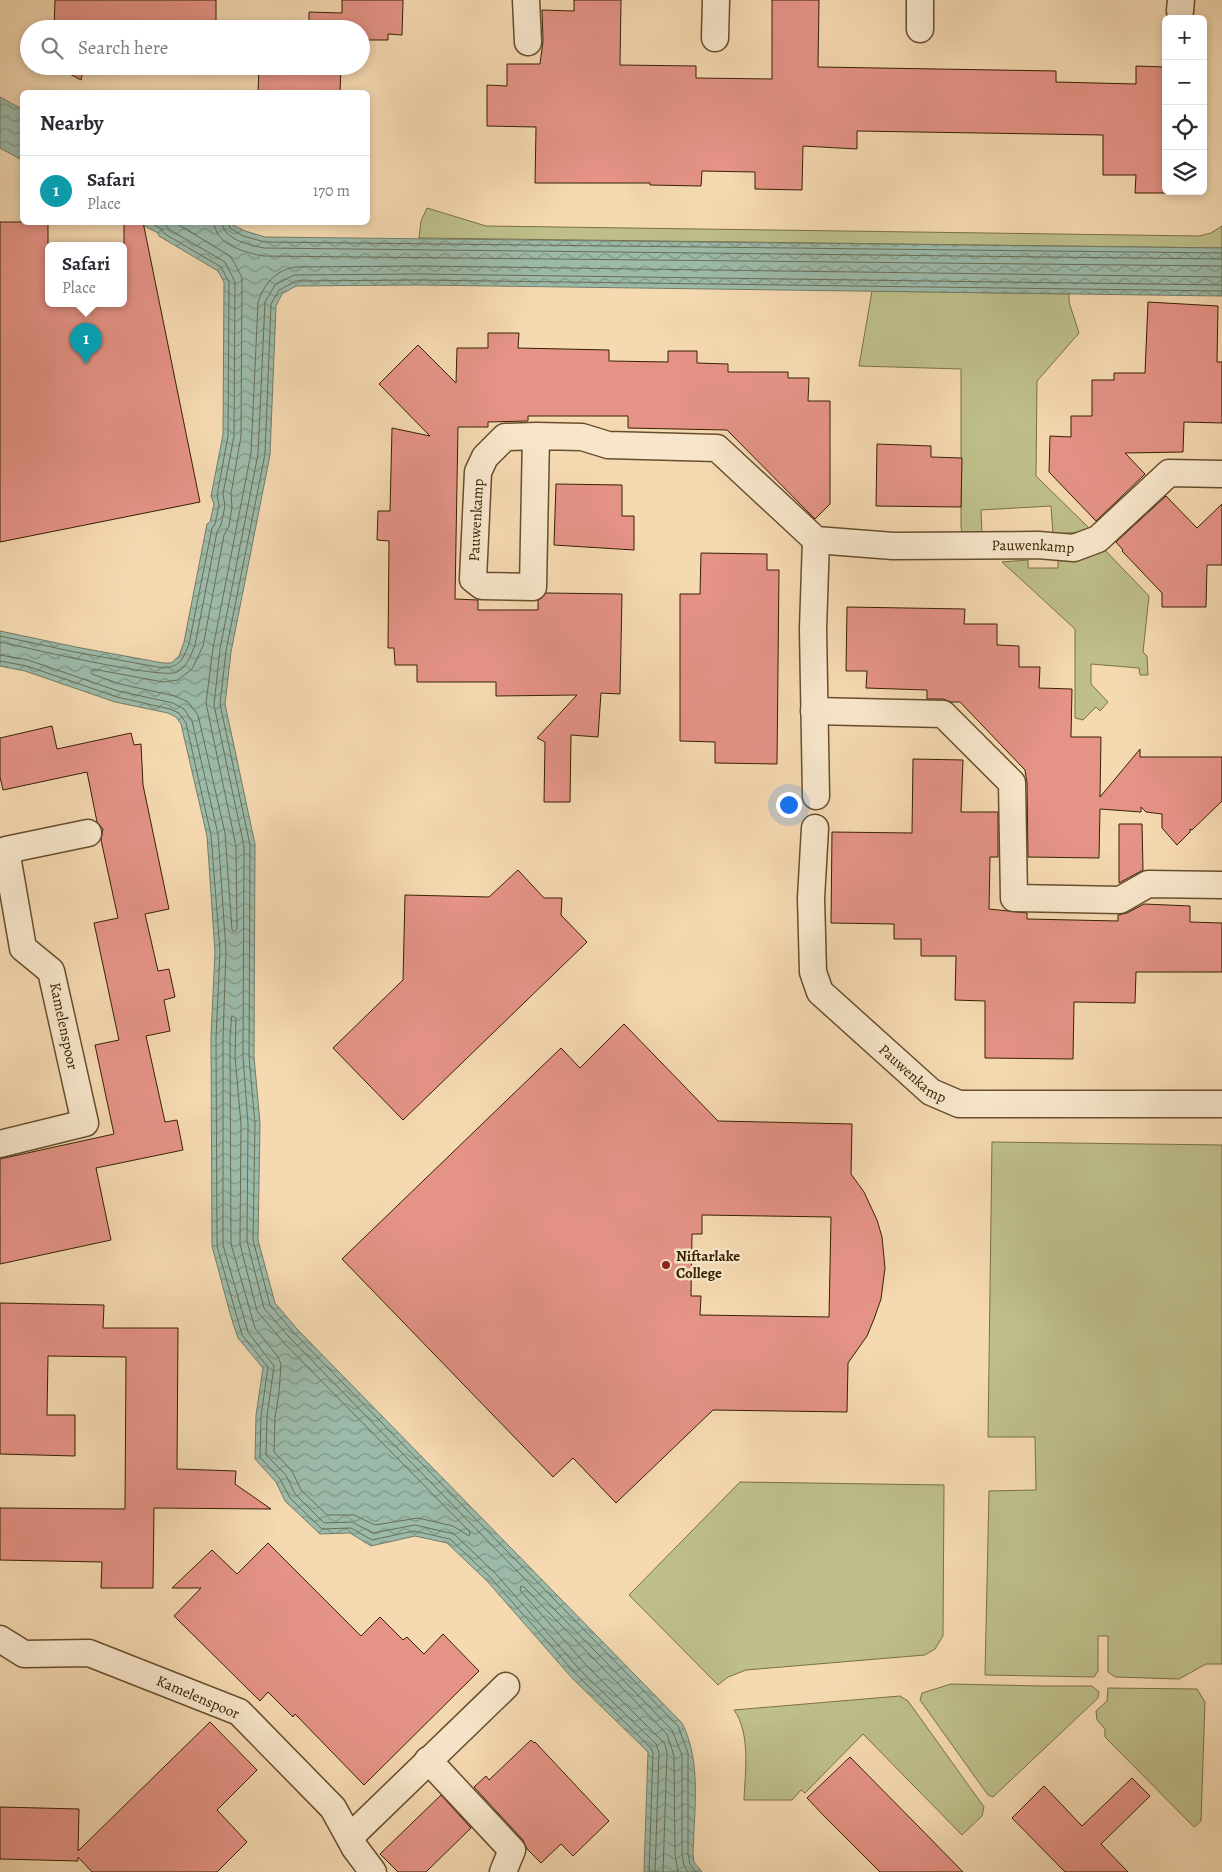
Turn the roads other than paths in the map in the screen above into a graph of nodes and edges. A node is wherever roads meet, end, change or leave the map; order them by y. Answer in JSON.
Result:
{"nodes":[{"id":1,"x":526,"y":0,"type":"edge"},
{"id":2,"x":716,"y":0,"type":"edge"},
{"id":3,"x":920,"y":0,"type":"edge"},
{"id":4,"x":920,"y":29,"type":"dead end"},
{"id":5,"x":715,"y":38,"type":"dead end"},
{"id":6,"x":528,"y":42,"type":"dead end"},
{"id":7,"x":536,"y":436,"type":"junction"},
{"id":8,"x":1222,"y":474,"type":"edge"},
{"id":9,"x":816,"y":540,"type":"junction"},
{"id":10,"x":814,"y":711,"type":"junction"},
{"id":11,"x":816,"y":796,"type":"dead end"},
{"id":12,"x":815,"y":828,"type":"dead end"},
{"id":13,"x":88,"y":832,"type":"dead end"},
{"id":14,"x":1218,"y":881,"type":"edge"},
{"id":15,"x":1222,"y":1104,"type":"edge"},
{"id":16,"x":0,"y":1144,"type":"edge"},
{"id":17,"x":0,"y":1639,"type":"edge"},
{"id":18,"x":506,"y":1686,"type":"dead end"},
{"id":19,"x":428,"y":1760,"type":"junction"},
{"id":20,"x":350,"y":1837,"type":"junction"},
{"id":21,"x":373,"y":1872,"type":"edge"},
{"id":22,"x":503,"y":1872,"type":"edge"}],
"edges":[{"from":1,"to":6,"type":"street"},
{"from":2,"to":5,"type":"street"},
{"from":3,"to":4,"type":"street"},
{"from":7,"to":7,"type":"street","name":"Pauwenkamp"},
{"from":7,"to":9,"type":"street","name":"Pauwenkamp"},
{"from":8,"to":9,"type":"street","name":"Pauwenkamp"},
{"from":9,"to":10,"type":"street"},
{"from":10,"to":11,"type":"street"},
{"from":10,"to":14,"type":"street"},
{"from":12,"to":15,"type":"street","name":"Pauwenkamp"},
{"from":13,"to":16,"type":"street","name":"Kamelenspoor"},
{"from":17,"to":20,"type":"street","name":"Kamelenspoor"},
{"from":18,"to":19,"type":"street"},
{"from":19,"to":20,"type":"street"},
{"from":19,"to":22,"type":"street"},
{"from":20,"to":21,"type":"street","name":"Kamelenspoor"}]}
